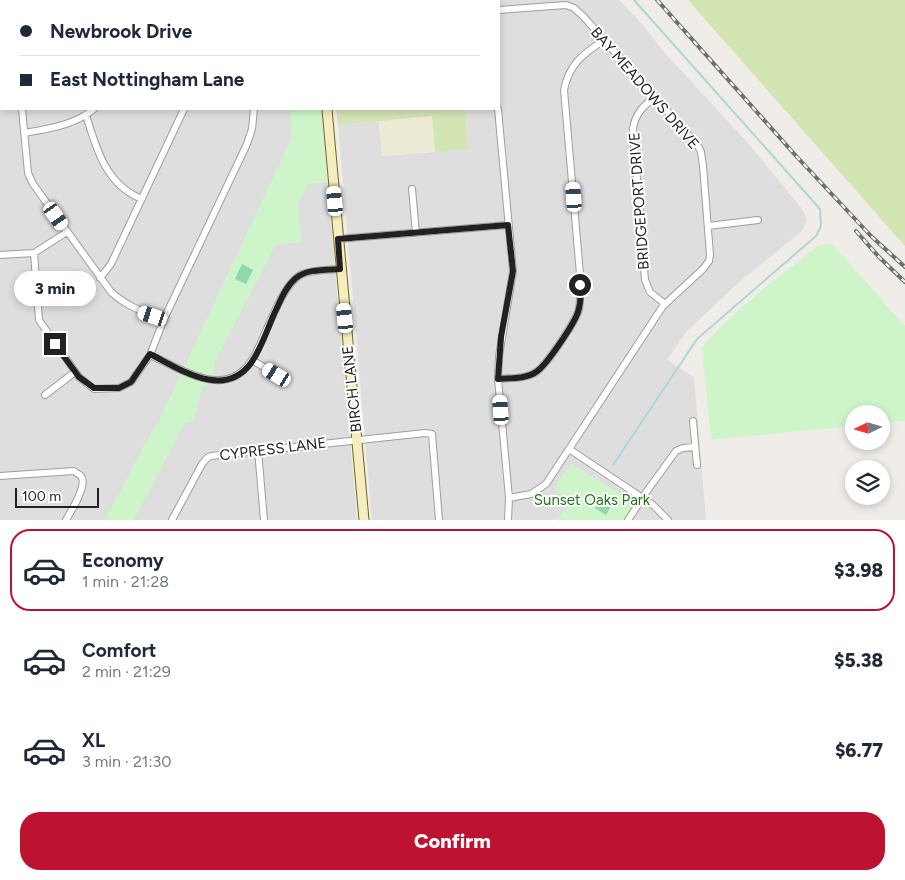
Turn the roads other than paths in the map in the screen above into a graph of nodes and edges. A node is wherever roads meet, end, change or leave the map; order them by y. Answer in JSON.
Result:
{"nodes":[{"id":1,"x":500,"y":10,"type":"edge"},
{"id":2,"x":604,"y":40,"type":"junction"},
{"id":3,"x":655,"y":97,"type":"junction"},
{"id":4,"x":22,"y":110,"type":"edge"},
{"id":5,"x":93,"y":110,"type":"edge"},
{"id":6,"x":184,"y":110,"type":"edge"},
{"id":7,"x":254,"y":110,"type":"edge"},
{"id":8,"x":327,"y":110,"type":"edge"},
{"id":9,"x":498,"y":110,"type":"edge"},
{"id":10,"x":86,"y":115,"type":"junction"},
{"id":11,"x":24,"y":133,"type":"junction"},
{"id":12,"x":412,"y":189,"type":"dead end"},
{"id":13,"x":142,"y":199,"type":"junction"},
{"id":14,"x":758,"y":220,"type":"dead end"},
{"id":15,"x":508,"y":225,"type":"junction"},
{"id":16,"x":708,"y":226,"type":"junction"},
{"id":17,"x":67,"y":232,"type":"junction"},
{"id":18,"x":416,"y":233,"type":"junction"},
{"id":19,"x":338,"y":239,"type":"junction"},
{"id":20,"x":34,"y":253,"type":"junction"},
{"id":21,"x":0,"y":255,"type":"edge"},
{"id":22,"x":340,"y":269,"type":"junction"},
{"id":23,"x":100,"y":278,"type":"junction"},
{"id":24,"x":665,"y":304,"type":"junction"},
{"id":25,"x":164,"y":319,"type":"junction"},
{"id":26,"x":150,"y":354,"type":"junction"},
{"id":27,"x":252,"y":360,"type":"junction"},
{"id":28,"x":75,"y":372,"type":"junction"},
{"id":29,"x":277,"y":375,"type":"dead end"},
{"id":30,"x":498,"y":379,"type":"junction"},
{"id":31,"x":45,"y":395,"type":"dead end"},
{"id":32,"x":693,"y":421,"type":"dead end"},
{"id":33,"x":357,"y":439,"type":"junction"},
{"id":34,"x":695,"y":446,"type":"junction"},
{"id":35,"x":570,"y":449,"type":"junction"},
{"id":36,"x":258,"y":450,"type":"junction"},
{"id":37,"x":697,"y":465,"type":"dead end"},
{"id":38,"x":0,"y":476,"type":"edge"},
{"id":39,"x":643,"y":497,"type":"junction"},
{"id":40,"x":509,"y":498,"type":"junction"},
{"id":41,"x":66,"y":520,"type":"edge"},
{"id":42,"x":172,"y":520,"type":"edge"},
{"id":43,"x":264,"y":520,"type":"edge"},
{"id":44,"x":364,"y":520,"type":"edge"},
{"id":45,"x":438,"y":520,"type":"edge"},
{"id":46,"x":508,"y":520,"type":"edge"},
{"id":47,"x":628,"y":520,"type":"edge"},
{"id":48,"x":668,"y":520,"type":"edge"}],
"edges":[{"from":1,"to":2,"type":"street","name":"BAY MEADOWS DRIVE"},
{"from":2,"to":3,"type":"street","name":"BAY MEADOWS DRIVE"},
{"from":2,"to":30,"type":"street"},
{"from":3,"to":16,"type":"street","name":"BAY MEADOWS DRIVE"},
{"from":3,"to":24,"type":"street","name":"BRIDGEPORT DRIVE"},
{"from":4,"to":11,"type":"street"},
{"from":5,"to":10,"type":"street"},
{"from":6,"to":13,"type":"street"},
{"from":7,"to":25,"type":"street"},
{"from":8,"to":19,"type":"street","name":"BIRCH LANE"},
{"from":9,"to":15,"type":"street"},
{"from":10,"to":11,"type":"street"},
{"from":10,"to":13,"type":"street"},
{"from":11,"to":17,"type":"street"},
{"from":12,"to":18,"type":"street"},
{"from":13,"to":23,"type":"street"},
{"from":14,"to":16,"type":"street"},
{"from":15,"to":18,"type":"street"},
{"from":15,"to":30,"type":"street"},
{"from":16,"to":24,"type":"street","name":"BAY MEADOWS DRIVE"},
{"from":17,"to":20,"type":"street"},
{"from":17,"to":23,"type":"street"},
{"from":18,"to":19,"type":"street"},
{"from":19,"to":22,"type":"street","name":"BIRCH LANE"},
{"from":20,"to":21,"type":"street"},
{"from":20,"to":28,"type":"street"},
{"from":22,"to":27,"type":"street"},
{"from":22,"to":33,"type":"street","name":"BIRCH LANE"},
{"from":23,"to":25,"type":"street"},
{"from":24,"to":35,"type":"street","name":"BAY MEADOWS DRIVE"},
{"from":25,"to":26,"type":"street"},
{"from":26,"to":27,"type":"street"},
{"from":26,"to":28,"type":"street"},
{"from":27,"to":29,"type":"street"},
{"from":28,"to":31,"type":"street"},
{"from":30,"to":40,"type":"street"},
{"from":32,"to":34,"type":"street"},
{"from":33,"to":36,"type":"street","name":"CYPRESS LANE"},
{"from":33,"to":44,"type":"street","name":"BIRCH LANE"},
{"from":33,"to":45,"type":"street","name":"CYPRESS LANE"},
{"from":34,"to":37,"type":"street"},
{"from":34,"to":39,"type":"street"},
{"from":35,"to":39,"type":"street"},
{"from":35,"to":40,"type":"street","name":"BAY MEADOWS DRIVE"},
{"from":36,"to":42,"type":"street","name":"CYPRESS LANE"},
{"from":36,"to":43,"type":"street"},
{"from":38,"to":41,"type":"street"},
{"from":39,"to":47,"type":"street"},
{"from":39,"to":48,"type":"street"},
{"from":40,"to":46,"type":"street"}]}
